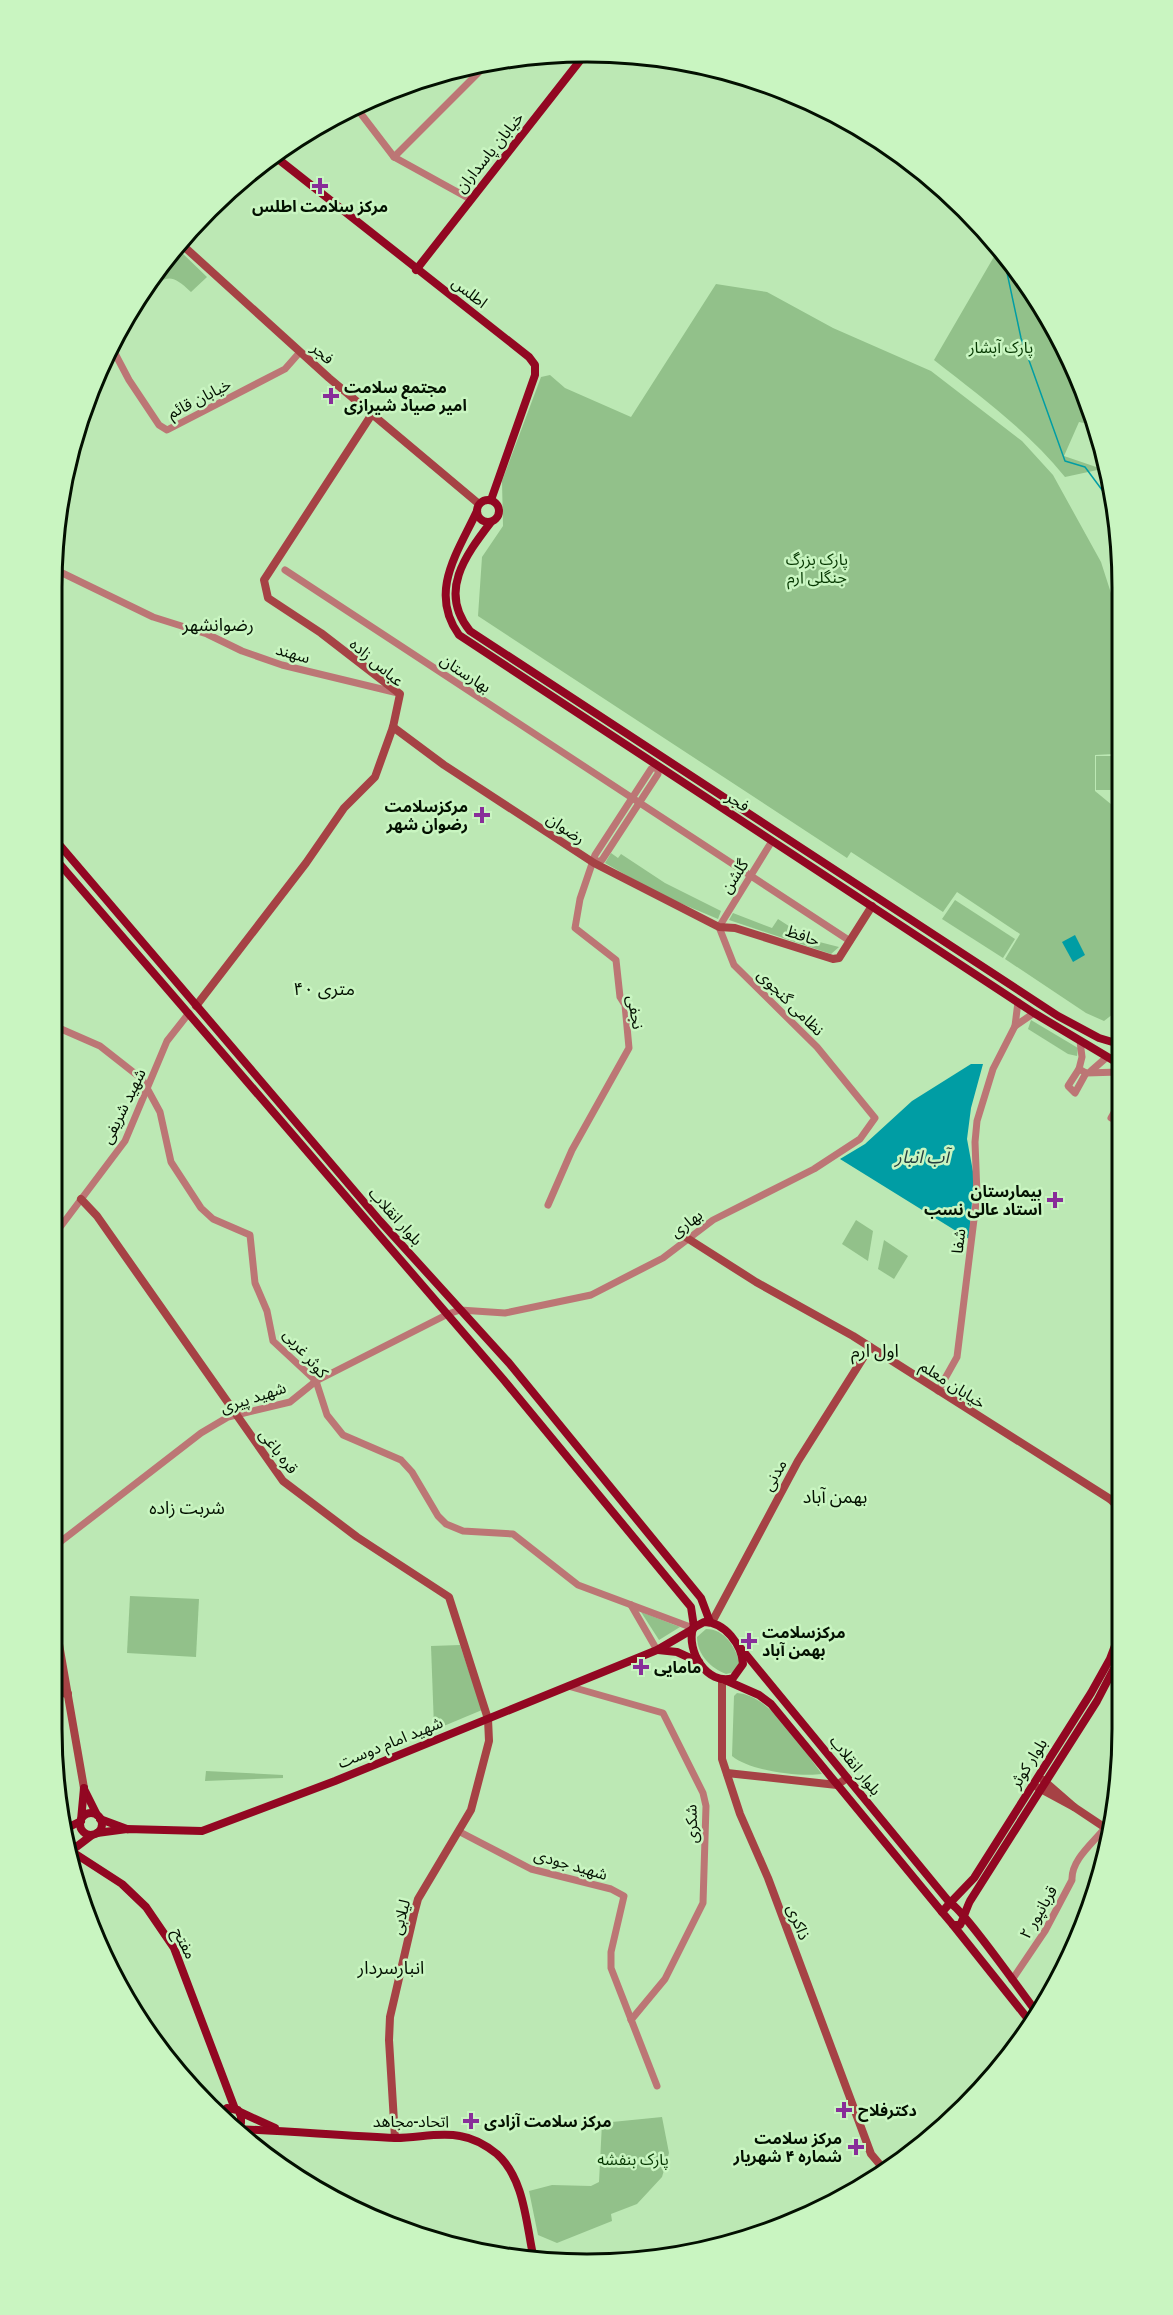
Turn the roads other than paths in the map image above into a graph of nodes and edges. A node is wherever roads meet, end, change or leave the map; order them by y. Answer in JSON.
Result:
{"nodes":[{"id":1,"x":579,"y":62,"type":"edge"},
{"id":2,"x":478,"y":73,"type":"edge"},
{"id":3,"x":360,"y":113,"type":"edge"},
{"id":4,"x":394,"y":158,"type":"junction"},
{"id":5,"x":280,"y":161,"type":"edge"},
{"id":6,"x":471,"y":199,"type":"junction"},
{"id":7,"x":186,"y":248,"type":"edge"},
{"id":8,"x":416,"y":270,"type":"junction"},
{"id":9,"x":300,"y":352,"type":"junction"},
{"id":10,"x":116,"y":355,"type":"edge"},
{"id":11,"x":372,"y":414,"type":"junction"},
{"id":12,"x":491,"y":500,"type":"junction"},
{"id":13,"x":478,"y":507,"type":"junction"},
{"id":14,"x":491,"y":522,"type":"junction"},
{"id":15,"x":285,"y":570,"type":"dead end"},
{"id":16,"x":62,"y":573,"type":"edge"},
{"id":17,"x":530,"y":670,"type":"junction"},
{"id":18,"x":525,"y":678,"type":"junction"},
{"id":19,"x":400,"y":694,"type":"junction"},
{"id":20,"x":393,"y":727,"type":"junction"},
{"id":21,"x":663,"y":758,"type":"junction"},
{"id":22,"x":658,"y":766,"type":"junction"},
{"id":23,"x":632,"y":797,"type":"junction"},
{"id":24,"x":640,"y":802,"type":"junction"},
{"id":25,"x":616,"y":830,"type":"junction"},
{"id":26,"x":772,"y":841,"type":"junction"},
{"id":27,"x":62,"y":847,"type":"edge"},
{"id":28,"x":594,"y":863,"type":"junction"},
{"id":29,"x":62,"y":867,"type":"edge"},
{"id":30,"x":751,"y":874,"type":"junction"},
{"id":31,"x":877,"y":897,"type":"junction"},
{"id":32,"x":872,"y":906,"type":"junction"},
{"id":33,"x":126,"y":921,"type":"junction"},
{"id":34,"x":719,"y":927,"type":"junction"},
{"id":35,"x":735,"y":928,"type":"joint"},
{"id":36,"x":116,"y":929,"type":"junction"},
{"id":37,"x":850,"y":941,"type":"junction"},
{"id":38,"x":1018,"y":1002,"type":"junction"},
{"id":39,"x":196,"y":1006,"type":"junction"},
{"id":40,"x":189,"y":1013,"type":"junction"},
{"id":41,"x":1034,"y":1013,"type":"junction"},
{"id":42,"x":1015,"y":1026,"type":"junction"},
{"id":43,"x":62,"y":1029,"type":"edge"},
{"id":44,"x":1112,"y":1037,"type":"edge"},
{"id":45,"x":1099,"y":1038,"type":"junction"},
{"id":46,"x":1080,"y":1041,"type":"junction"},
{"id":47,"x":1112,"y":1042,"type":"edge"},
{"id":48,"x":1107,"y":1057,"type":"junction"},
{"id":49,"x":1112,"y":1062,"type":"edge"},
{"id":50,"x":1112,"y":1068,"type":"edge"},
{"id":51,"x":1079,"y":1069,"type":"junction"},
{"id":52,"x":1086,"y":1073,"type":"junction"},
{"id":53,"x":148,"y":1090,"type":"junction"},
{"id":54,"x":852,"y":1092,"type":"joint"},
{"id":55,"x":81,"y":1199,"type":"junction"},
{"id":56,"x":548,"y":1205,"type":"dead end"},
{"id":57,"x":62,"y":1221,"type":"edge"},
{"id":58,"x":687,"y":1238,"type":"junction"},
{"id":59,"x":460,"y":1310,"type":"junction"},
{"id":60,"x":448,"y":1314,"type":"junction"},
{"id":61,"x":870,"y":1347,"type":"junction"},
{"id":62,"x":316,"y":1381,"type":"junction"},
{"id":63,"x":938,"y":1391,"type":"junction"},
{"id":64,"x":236,"y":1415,"type":"junction"},
{"id":65,"x":1110,"y":1499,"type":"edge"},
{"id":66,"x":62,"y":1541,"type":"edge"},
{"id":67,"x":631,"y":1605,"type":"junction"},
{"id":68,"x":711,"y":1622,"type":"junction"},
{"id":69,"x":693,"y":1628,"type":"junction"},
{"id":70,"x":739,"y":1646,"type":"junction"},
{"id":71,"x":657,"y":1650,"type":"junction"},
{"id":72,"x":1112,"y":1653,"type":"edge"},
{"id":73,"x":62,"y":1660,"type":"edge"},
{"id":74,"x":699,"y":1662,"type":"junction"},
{"id":75,"x":1112,"y":1672,"type":"edge"},
{"id":76,"x":723,"y":1680,"type":"junction"},
{"id":77,"x":568,"y":1686,"type":"junction"},
{"id":78,"x":62,"y":1693,"type":"edge"},
{"id":79,"x":68,"y":1694,"type":"junction"},
{"id":80,"x":488,"y":1719,"type":"junction"},
{"id":81,"x":727,"y":1773,"type":"junction"},
{"id":82,"x":847,"y":1778,"type":"junction"},
{"id":83,"x":837,"y":1785,"type":"junction"},
{"id":84,"x":1040,"y":1785,"type":"junction"},
{"id":85,"x":84,"y":1788,"type":"junction"},
{"id":86,"x":98,"y":1817,"type":"junction"},
{"id":87,"x":81,"y":1823,"type":"junction"},
{"id":88,"x":71,"y":1826,"type":"edge"},
{"id":89,"x":1102,"y":1826,"type":"edge"},
{"id":90,"x":127,"y":1829,"type":"junction"},
{"id":91,"x":460,"y":1832,"type":"junction"},
{"id":92,"x":96,"y":1834,"type":"junction"},
{"id":93,"x":1099,"y":1839,"type":"edge"},
{"id":94,"x":74,"y":1842,"type":"edge"},
{"id":95,"x":76,"y":1848,"type":"edge"},
{"id":96,"x":77,"y":1855,"type":"edge"},
{"id":97,"x":990,"y":1861,"type":"junction"},
{"id":98,"x":934,"y":1885,"type":"junction"},
{"id":99,"x":924,"y":1893,"type":"junction"},
{"id":100,"x":950,"y":1903,"type":"junction"},
{"id":101,"x":942,"y":1912,"type":"junction"},
{"id":102,"x":963,"y":1916,"type":"junction"},
{"id":103,"x":953,"y":1925,"type":"junction"},
{"id":104,"x":1012,"y":1980,"type":"junction"},
{"id":105,"x":1032,"y":2006,"type":"edge"},
{"id":106,"x":1026,"y":2016,"type":"edge"},
{"id":107,"x":631,"y":2020,"type":"junction"},
{"id":108,"x":224,"y":2083,"type":"junction"},
{"id":109,"x":657,"y":2086,"type":"dead end"},
{"id":110,"x":222,"y":2106,"type":"edge"},
{"id":111,"x":237,"y":2110,"type":"junction"},
{"id":112,"x":227,"y":2111,"type":"edge"},
{"id":113,"x":241,"y":2123,"type":"edge"},
{"id":114,"x":249,"y":2130,"type":"edge"},
{"id":115,"x":284,"y":2131,"type":"junction"},
{"id":116,"x":395,"y":2138,"type":"junction"},
{"id":117,"x":880,"y":2164,"type":"edge"},
{"id":118,"x":531,"y":2250,"type":"edge"}],
"edges":[{"from":1,"to":6,"type":"main road","name":"خیابان پاسداران"},
{"from":2,"to":4,"type":"street"},
{"from":3,"to":4,"type":"street"},
{"from":4,"to":6,"type":"street"},
{"from":5,"to":8,"type":"main road","name":"اطلس"},
{"from":6,"to":8,"type":"main road","name":"خیابان پاسداران"},
{"from":7,"to":9,"type":"main road","name":"فجر"},
{"from":8,"to":12,"type":"main road","name":"اطلس"},
{"from":9,"to":10,"type":"street","name":"خیابان قائم"},
{"from":9,"to":11,"type":"main road","name":"فجر"},
{"from":11,"to":13,"type":"main road","name":"فجر"},
{"from":11,"to":19,"type":"main road","name":"عباس زاده"},
{"from":12,"to":13,"type":"main road"},
{"from":12,"to":14,"type":"main road"},
{"from":13,"to":14,"type":"main road"},
{"from":13,"to":18,"type":"main road","name":"فجر"},
{"from":14,"to":17,"type":"main road","name":"فجر"},
{"from":15,"to":23,"type":"street","name":"بهارستان"},
{"from":16,"to":19,"type":"street","name":"سهند"},
{"from":17,"to":18,"type":"main road"},
{"from":17,"to":21,"type":"main road","name":"فجر"},
{"from":18,"to":22,"type":"main road","name":"فجر"},
{"from":19,"to":20,"type":"main road","name":"عباس زاده"},
{"from":20,"to":28,"type":"main road","name":"رضوان"},
{"from":20,"to":39,"type":"main road","name":"عباس زاده"},
{"from":21,"to":22,"type":"main road"},
{"from":21,"to":31,"type":"main road","name":"فجر"},
{"from":22,"to":23,"type":"street"},
{"from":22,"to":24,"type":"street"},
{"from":22,"to":26,"type":"main road","name":"فجر"},
{"from":23,"to":24,"type":"street","name":"بهارستان"},
{"from":23,"to":25,"type":"street"},
{"from":24,"to":25,"type":"street"},
{"from":24,"to":30,"type":"street"},
{"from":25,"to":28,"type":"street"},
{"from":26,"to":30,"type":"street","name":"گلشن"},
{"from":26,"to":32,"type":"main road","name":"فجر"},
{"from":27,"to":33,"type":"main road","name":"بلوار انقلاب"},
{"from":28,"to":34,"type":"main road","name":"رضوان"},
{"from":28,"to":56,"type":"street","name":"نجفی"},
{"from":29,"to":36,"type":"main road","name":"بلوار انقلاب"},
{"from":30,"to":34,"type":"street","name":"گلشن"},
{"from":30,"to":37,"type":"street"},
{"from":31,"to":32,"type":"main road"},
{"from":31,"to":45,"type":"main road","name":"فجر"},
{"from":32,"to":37,"type":"main road","name":"حافظ"},
{"from":32,"to":38,"type":"main road","name":"فجر"},
{"from":33,"to":36,"type":"main road"},
{"from":33,"to":39,"type":"main road","name":"بلوار انقلاب"},
{"from":34,"to":35,"type":"main road","name":"رضوان"},
{"from":34,"to":54,"type":"street","name":"نظامی گنجوی"},
{"from":35,"to":37,"type":"main road","name":"حافظ"},
{"from":36,"to":40,"type":"main road","name":"بلوار انقلاب"},
{"from":38,"to":41,"type":"main road","name":"فجر"},
{"from":38,"to":42,"type":"street"},
{"from":39,"to":40,"type":"main road"},
{"from":39,"to":59,"type":"main road","name":"بلوار انقلاب"},
{"from":40,"to":53,"type":"street","name":"شهید شریفى"},
{"from":40,"to":60,"type":"main road","name":"بلوار انقلاب"},
{"from":41,"to":42,"type":"street"},
{"from":41,"to":46,"type":"main road","name":"فجر"},
{"from":42,"to":63,"type":"street","name":"شفا"},
{"from":43,"to":53,"type":"street"},
{"from":44,"to":45,"type":"main road"},
{"from":45,"to":47,"type":"main road","name":"فجر"},
{"from":46,"to":48,"type":"main road","name":"فجر"},
{"from":46,"to":51,"type":"street"},
{"from":48,"to":49,"type":"main road","name":"فجر"},
{"from":48,"to":52,"type":"street"},
{"from":50,"to":52,"type":"street"},
{"from":51,"to":52,"type":"street"},
{"from":51,"to":52,"type":"street"},
{"from":53,"to":55,"type":"street","name":"شهید شریفى"},
{"from":53,"to":62,"type":"street","name":"کوثر غربی"},
{"from":54,"to":58,"type":"street","name":"بهاری"},
{"from":55,"to":57,"type":"street","name":"شهید شریفى"},
{"from":55,"to":64,"type":"main road","name":"قره باغی"},
{"from":58,"to":59,"type":"street","name":"بهاری"},
{"from":58,"to":61,"type":"main road","name":"خیابان معلم"},
{"from":59,"to":60,"type":"street","name":"شهید پیری"},
{"from":59,"to":68,"type":"main road","name":"بلوار انقلاب"},
{"from":60,"to":62,"type":"street","name":"شهید پیری"},
{"from":60,"to":69,"type":"main road","name":"بلوار انقلاب"},
{"from":61,"to":63,"type":"main road","name":"خیابان معلم"},
{"from":61,"to":68,"type":"main road","name":"مدنی"},
{"from":62,"to":64,"type":"street","name":"شهید پیری"},
{"from":62,"to":67,"type":"street","name":"کوثر غربی"},
{"from":63,"to":65,"type":"main road","name":"خیابان معلم"},
{"from":64,"to":66,"type":"street","name":"شهید پیری"},
{"from":64,"to":80,"type":"main road","name":"قره باغی"},
{"from":67,"to":69,"type":"street","name":"کوثر غربی"},
{"from":67,"to":71,"type":"street"},
{"from":68,"to":69,"type":"main road"},
{"from":68,"to":70,"type":"main road"},
{"from":69,"to":71,"type":"main road","name":"شهید امام دوست"},
{"from":69,"to":74,"type":"main road"},
{"from":70,"to":76,"type":"main road"},
{"from":70,"to":82,"type":"main road","name":"بلوار انقلاب"},
{"from":71,"to":74,"type":"main road"},
{"from":71,"to":77,"type":"main road","name":"شهید امام دوست"},
{"from":72,"to":84,"type":"main road","name":"بلوار کوثر"},
{"from":73,"to":79,"type":"main road"},
{"from":74,"to":76,"type":"main road"},
{"from":75,"to":84,"type":"main road","name":"بلوار کوثر"},
{"from":76,"to":81,"type":"main road","name":"ذاکری"},
{"from":76,"to":83,"type":"main road","name":"بلوار انقلاب"},
{"from":77,"to":80,"type":"main road","name":"شهید امام دوست"},
{"from":77,"to":107,"type":"street","name":"شکری"},
{"from":78,"to":79,"type":"main road"},
{"from":79,"to":85,"type":"main road"},
{"from":80,"to":90,"type":"main road","name":"شهید امام دوست"},
{"from":80,"to":91,"type":"main road","name":"لیلابی"},
{"from":81,"to":83,"type":"main road"},
{"from":81,"to":117,"type":"main road","name":"ذاکری"},
{"from":82,"to":83,"type":"main road"},
{"from":82,"to":98,"type":"main road","name":"بلوار انقلاب"},
{"from":83,"to":99,"type":"main road","name":"بلوار انقلاب"},
{"from":84,"to":89,"type":"main road"},
{"from":84,"to":97,"type":"main road","name":"بلوار کوثر"},
{"from":85,"to":86,"type":"main road"},
{"from":85,"to":87,"type":"main road"},
{"from":86,"to":87,"type":"main road"},
{"from":86,"to":90,"type":"main road"},
{"from":86,"to":92,"type":"main road"},
{"from":87,"to":88,"type":"main road"},
{"from":87,"to":92,"type":"main road"},
{"from":87,"to":94,"type":"main road"},
{"from":90,"to":92,"type":"main road"},
{"from":91,"to":107,"type":"street","name":"شهید جودی"},
{"from":91,"to":116,"type":"main road","name":"لیلابی"},
{"from":92,"to":95,"type":"main road"},
{"from":93,"to":104,"type":"street","name":"قربانپور ۲"},
{"from":96,"to":108,"type":"main road","name":"مفتح"},
{"from":97,"to":100,"type":"main road","name":"بلوار کوثر"},
{"from":97,"to":102,"type":"main road","name":"بلوار کوثر"},
{"from":98,"to":99,"type":"main road"},
{"from":98,"to":100,"type":"main road","name":"بلوار انقلاب"},
{"from":99,"to":101,"type":"main road","name":"بلوار انقلاب"},
{"from":100,"to":101,"type":"main road","name":"بلوار کوثر"},
{"from":100,"to":102,"type":"main road","name":"بلوار انقلاب"},
{"from":101,"to":103,"type":"main road","name":"بلوار انقلاب"},
{"from":102,"to":103,"type":"main road","name":"بلوار کوثر"},
{"from":102,"to":104,"type":"main road","name":"بلوار انقلاب"},
{"from":103,"to":106,"type":"main road","name":"بلوار انقلاب"},
{"from":104,"to":105,"type":"main road","name":"بلوار انقلاب"},
{"from":107,"to":109,"type":"street","name":"شهید جودی"},
{"from":108,"to":110,"type":"main road"},
{"from":108,"to":111,"type":"main road","name":"مفتح"},
{"from":111,"to":112,"type":"main road"},
{"from":111,"to":113,"type":"main road"},
{"from":111,"to":115,"type":"main road"},
{"from":114,"to":115,"type":"main road","name":"اتحاد-مجاهد"},
{"from":115,"to":116,"type":"main road","name":"اتحاد-مجاهد"},
{"from":116,"to":118,"type":"main road","name":"اتحاد-مجاهد"}]}
